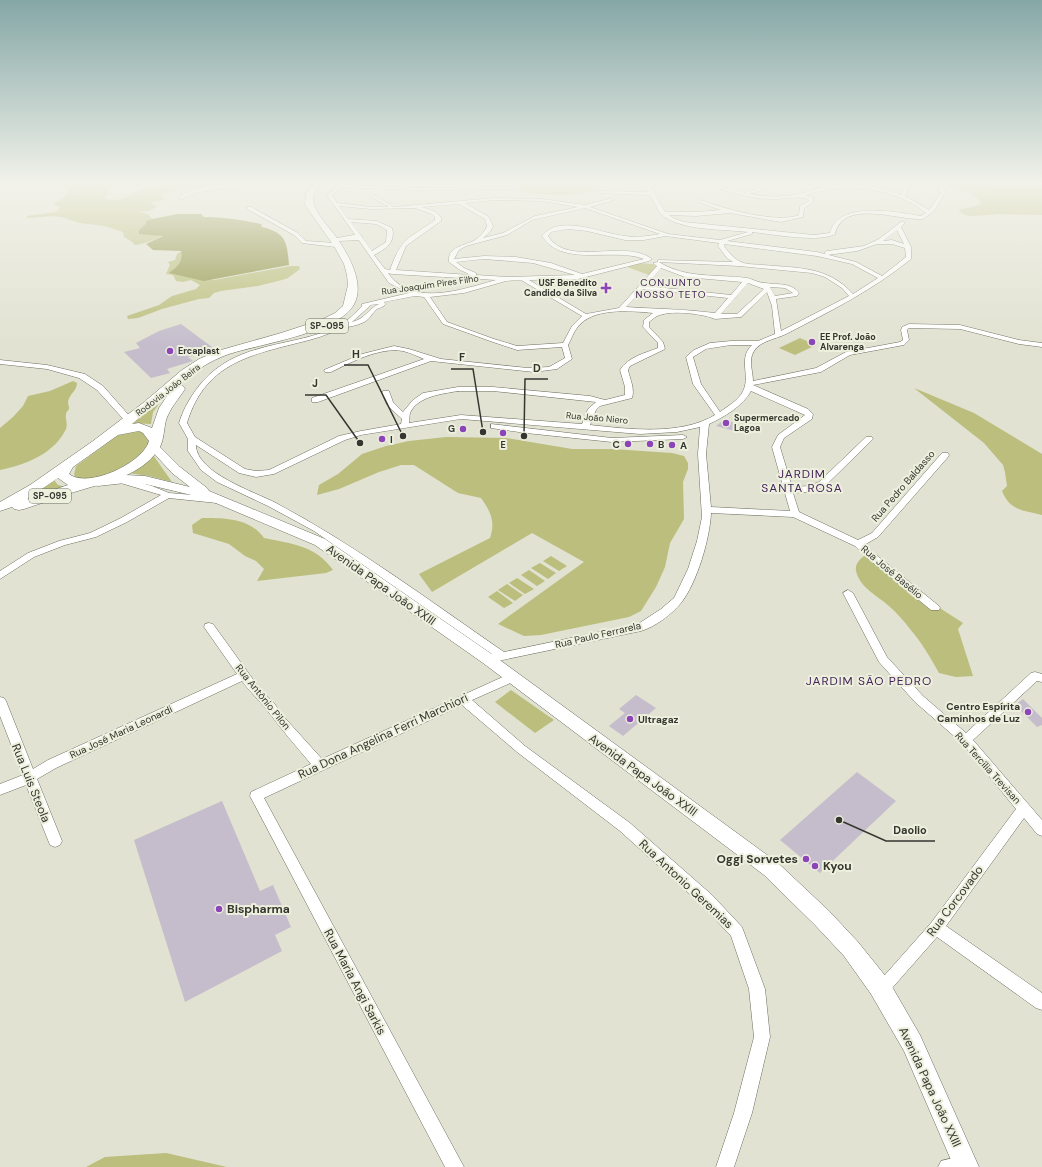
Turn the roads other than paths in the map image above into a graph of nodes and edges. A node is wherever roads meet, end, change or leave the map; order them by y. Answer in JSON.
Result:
{"nodes":[{"id":1,"x":298,"y":236,"type":"edge"},
{"id":2,"x":334,"y":236,"type":"edge"},
{"id":3,"x":335,"y":236,"type":"edge"},
{"id":4,"x":390,"y":236,"type":"edge"},
{"id":5,"x":415,"y":236,"type":"edge"},
{"id":6,"x":483,"y":236,"type":"edge"},
{"id":7,"x":498,"y":236,"type":"edge"},
{"id":8,"x":545,"y":236,"type":"edge"},
{"id":9,"x":618,"y":236,"type":"edge"},
{"id":10,"x":657,"y":236,"type":"edge"},
{"id":11,"x":680,"y":236,"type":"edge"},
{"id":12,"x":736,"y":236,"type":"edge"},
{"id":13,"x":886,"y":236,"type":"edge"},
{"id":14,"x":903,"y":236,"type":"edge"},
{"id":15,"x":359,"y":237,"type":"joint"},
{"id":16,"x":722,"y":241,"type":"junction"},
{"id":17,"x":477,"y":242,"type":"junction"},
{"id":18,"x":339,"y":243,"type":"junction"},
{"id":19,"x":878,"y":243,"type":"junction"},
{"id":20,"x":364,"y":245,"type":"junction"},
{"id":21,"x":908,"y":247,"type":"junction"},
{"id":22,"x":371,"y":254,"type":"junction"},
{"id":23,"x":836,"y":256,"type":"junction"},
{"id":24,"x":648,"y":260,"type":"junction"},
{"id":25,"x":451,"y":261,"type":"junction"},
{"id":26,"x":659,"y":263,"type":"junction"},
{"id":27,"x":741,"y":264,"type":"junction"},
{"id":28,"x":383,"y":271,"type":"junction"},
{"id":29,"x":392,"y":272,"type":"junction"},
{"id":30,"x":582,"y":276,"type":"junction"},
{"id":31,"x":482,"y":277,"type":"junction"},
{"id":32,"x":882,"y":278,"type":"junction"},
{"id":33,"x":508,"y":279,"type":"junction"},
{"id":34,"x":523,"y":279,"type":"junction"},
{"id":35,"x":747,"y":280,"type":"junction"},
{"id":36,"x":642,"y":287,"type":"junction"},
{"id":37,"x":766,"y":287,"type":"junction"},
{"id":38,"x":415,"y":294,"type":"junction"},
{"id":39,"x":426,"y":296,"type":"junction"},
{"id":40,"x":852,"y":296,"type":"junction"},
{"id":41,"x":732,"y":297,"type":"junction"},
{"id":42,"x":772,"y":298,"type":"junction"},
{"id":43,"x":369,"y":304,"type":"junction"},
{"id":44,"x":754,"y":304,"type":"junction"},
{"id":45,"x":774,"y":305,"type":"junction"},
{"id":46,"x":354,"y":308,"type":"junction"},
{"id":47,"x":621,"y":309,"type":"junction"},
{"id":48,"x":666,"y":312,"type":"junction"},
{"id":49,"x":586,"y":316,"type":"junction"},
{"id":50,"x":715,"y":317,"type":"junction"},
{"id":51,"x":778,"y":322,"type":"junction"},
{"id":52,"x":797,"y":325,"type":"junction"},
{"id":53,"x":342,"y":326,"type":"junction"},
{"id":54,"x":320,"y":329,"type":"junction"},
{"id":55,"x":778,"y":335,"type":"junction"},
{"id":56,"x":759,"y":343,"type":"junction"},
{"id":57,"x":565,"y":345,"type":"junction"},
{"id":58,"x":1042,"y":345,"type":"edge"},
{"id":59,"x":430,"y":359,"type":"junction"},
{"id":60,"x":0,"y":362,"type":"edge"},
{"id":61,"x":328,"y":370,"type":"dead end"},
{"id":62,"x":749,"y":386,"type":"junction"},
{"id":63,"x":386,"y":393,"type":"dead end"},
{"id":64,"x":315,"y":400,"type":"dead end"},
{"id":65,"x":605,"y":402,"type":"junction"},
{"id":66,"x":719,"y":416,"type":"junction"},
{"id":67,"x":129,"y":420,"type":"junction"},
{"id":68,"x":405,"y":422,"type":"junction"},
{"id":69,"x":424,"y":422,"type":"junction"},
{"id":70,"x":705,"y":423,"type":"junction"},
{"id":71,"x":693,"y":426,"type":"junction"},
{"id":72,"x":585,"y":427,"type":"junction"},
{"id":73,"x":114,"y":432,"type":"junction"},
{"id":74,"x":683,"y":437,"type":"dead end"},
{"id":75,"x":702,"y":438,"type":"junction"},
{"id":76,"x":192,"y":439,"type":"junction"},
{"id":77,"x":869,"y":439,"type":"dead end"},
{"id":78,"x":154,"y":443,"type":"junction"},
{"id":79,"x":945,"y":455,"type":"dead end"},
{"id":80,"x":67,"y":465,"type":"junction"},
{"id":81,"x":117,"y":479,"type":"junction"},
{"id":82,"x":94,"y":483,"type":"junction"},
{"id":83,"x":787,"y":490,"type":"junction"},
{"id":84,"x":167,"y":495,"type":"junction"},
{"id":85,"x":213,"y":498,"type":"junction"},
{"id":86,"x":4,"y":509,"type":"edge"},
{"id":87,"x":707,"y":510,"type":"junction"},
{"id":88,"x":794,"y":514,"type":"junction"},
{"id":89,"x":858,"y":544,"type":"junction"},
{"id":90,"x":0,"y":576,"type":"edge"},
{"id":91,"x":848,"y":593,"type":"dead end"},
{"id":92,"x":936,"y":608,"type":"dead end"},
{"id":93,"x":209,"y":627,"type":"dead end"},
{"id":94,"x":495,"y":658,"type":"junction"},
{"id":95,"x":244,"y":676,"type":"junction"},
{"id":96,"x":511,"y":678,"type":"junction"},
{"id":97,"x":1042,"y":678,"type":"edge"},
{"id":98,"x":463,"y":699,"type":"junction"},
{"id":99,"x":0,"y":701,"type":"edge"},
{"id":100,"x":966,"y":740,"type":"junction"},
{"id":101,"x":320,"y":765,"type":"junction"},
{"id":102,"x":29,"y":778,"type":"junction"},
{"id":103,"x":0,"y":790,"type":"edge"},
{"id":104,"x":256,"y":796,"type":"joint"},
{"id":105,"x":1024,"y":808,"type":"junction"},
{"id":106,"x":1042,"y":830,"type":"edge"},
{"id":107,"x":55,"y":841,"type":"dead end"},
{"id":108,"x":936,"y":928,"type":"junction"},
{"id":109,"x":881,"y":990,"type":"junction"},
{"id":110,"x":1042,"y":1002,"type":"edge"},
{"id":111,"x":967,"y":1166,"type":"edge"},
{"id":112,"x":455,"y":1167,"type":"edge"},
{"id":113,"x":724,"y":1167,"type":"edge"},
{"id":114,"x":947,"y":1167,"type":"edge"}],
"edges":[{"from":1,"to":18,"type":"street"},
{"from":2,"to":18,"type":"main road","name":"Rodovia João Beira","number":"SP-095"},
{"from":3,"to":18,"type":"main road","name":"Rodovia João Beira","number":"SP-095"},
{"from":4,"to":22,"type":"street"},
{"from":5,"to":29,"type":"street"},
{"from":6,"to":17,"type":"street"},
{"from":7,"to":17,"type":"street"},
{"from":8,"to":24,"type":"street"},
{"from":9,"to":10,"type":"street"},
{"from":11,"to":16,"type":"street"},
{"from":12,"to":16,"type":"street"},
{"from":13,"to":19,"type":"street"},
{"from":14,"to":21,"type":"street"},
{"from":15,"to":18,"type":"main road"},
{"from":15,"to":20,"type":"street"},
{"from":16,"to":23,"type":"street"},
{"from":16,"to":27,"type":"street"},
{"from":17,"to":25,"type":"street"},
{"from":18,"to":20,"type":"main road"},
{"from":18,"to":46,"type":"main road","name":"Rodovia João Beira","number":"SP-095"},
{"from":18,"to":67,"type":"main road","name":"Rodovia João Beira","number":"SP-095"},
{"from":19,"to":21,"type":"street"},
{"from":19,"to":23,"type":"street"},
{"from":20,"to":22,"type":"street"},
{"from":21,"to":32,"type":"street"},
{"from":22,"to":28,"type":"street"},
{"from":23,"to":32,"type":"street"},
{"from":24,"to":26,"type":"street"},
{"from":24,"to":30,"type":"street"},
{"from":25,"to":30,"type":"street"},
{"from":25,"to":31,"type":"street"},
{"from":26,"to":27,"type":"street"},
{"from":26,"to":35,"type":"street"},
{"from":26,"to":36,"type":"street"},
{"from":27,"to":40,"type":"street"},
{"from":28,"to":29,"type":"street"},
{"from":28,"to":38,"type":"street"},
{"from":29,"to":31,"type":"street"},
{"from":30,"to":34,"type":"street"},
{"from":31,"to":33,"type":"street"},
{"from":32,"to":40,"type":"street"},
{"from":33,"to":34,"type":"street"},
{"from":33,"to":39,"type":"street","name":"Rua Joaquim Pires Filho"},
{"from":34,"to":49,"type":"street"},
{"from":35,"to":37,"type":"street"},
{"from":35,"to":41,"type":"street"},
{"from":36,"to":41,"type":"street"},
{"from":36,"to":47,"type":"street"},
{"from":37,"to":42,"type":"street"},
{"from":37,"to":42,"type":"street"},
{"from":37,"to":44,"type":"street"},
{"from":38,"to":39,"type":"street","name":"Rua Joaquim Pires Filho"},
{"from":38,"to":43,"type":"street","name":"Rua Joaquim Pires Filho"},
{"from":39,"to":53,"type":"street"},
{"from":39,"to":57,"type":"street"},
{"from":40,"to":52,"type":"street"},
{"from":41,"to":50,"type":"street"},
{"from":42,"to":45,"type":"street"},
{"from":43,"to":46,"type":"street","name":"Rua Joaquim Pires Filho"},
{"from":43,"to":53,"type":"street"},
{"from":44,"to":45,"type":"street"},
{"from":44,"to":50,"type":"street"},
{"from":45,"to":51,"type":"street"},
{"from":46,"to":54,"type":"main road","name":"Rodovia João Beira","number":"SP-095"},
{"from":47,"to":48,"type":"street"},
{"from":47,"to":49,"type":"street"},
{"from":48,"to":50,"type":"street"},
{"from":48,"to":65,"type":"street"},
{"from":49,"to":57,"type":"street"},
{"from":51,"to":52,"type":"street"},
{"from":51,"to":55,"type":"street"},
{"from":52,"to":55,"type":"street"},
{"from":53,"to":54,"type":"street"},
{"from":53,"to":76,"type":"street"},
{"from":54,"to":78,"type":"main road","name":"Rodovia João Beira","number":"SP-095"},
{"from":55,"to":56,"type":"street"},
{"from":56,"to":62,"type":"street"},
{"from":56,"to":66,"type":"street"},
{"from":57,"to":59,"type":"street"},
{"from":58,"to":62,"type":"street"},
{"from":59,"to":61,"type":"street"},
{"from":59,"to":64,"type":"street"},
{"from":60,"to":67,"type":"street"},
{"from":62,"to":66,"type":"street","name":"Rua João Niero"},
{"from":62,"to":83,"type":"street"},
{"from":63,"to":68,"type":"street"},
{"from":65,"to":68,"type":"street"},
{"from":65,"to":72,"type":"street"},
{"from":66,"to":70,"type":"street","name":"Rua João Niero"},
{"from":67,"to":73,"type":"main road","name":"Rodovia João Beira","number":"SP-095"},
{"from":68,"to":69,"type":"street","name":"Rua João Niero"},
{"from":68,"to":76,"type":"street","name":"Rua João Niero"},
{"from":69,"to":72,"type":"street","name":"Rua João Niero"},
{"from":69,"to":74,"type":"street"},
{"from":70,"to":71,"type":"street","name":"Rua João Niero"},
{"from":70,"to":75,"type":"street","name":"Rua Paulo Ferrarela"},
{"from":71,"to":72,"type":"street","name":"Rua João Niero"},
{"from":71,"to":75,"type":"street"},
{"from":73,"to":78,"type":"main road"},
{"from":73,"to":80,"type":"main road","name":"Rodovia João Beira","number":"SP-095"},
{"from":75,"to":87,"type":"street","name":"Rua Paulo Ferrarela"},
{"from":76,"to":94,"type":"street"},
{"from":77,"to":83,"type":"street"},
{"from":78,"to":82,"type":"main road","number":"SP-095"},
{"from":78,"to":85,"type":"main road","name":"Avenida Papa João XXIII"},
{"from":79,"to":89,"type":"street","name":"Rua Pedro Baldasso"},
{"from":80,"to":82,"type":"main road"},
{"from":80,"to":86,"type":"main road","number":"SP-095"},
{"from":81,"to":82,"type":"main road","name":"Avenida Papa João XXIII"},
{"from":81,"to":84,"type":"street"},
{"from":81,"to":85,"type":"main road","name":"Avenida Papa João XXIII"},
{"from":82,"to":86,"type":"main road","number":"SP-095"},
{"from":83,"to":88,"type":"street"},
{"from":84,"to":85,"type":"street"},
{"from":84,"to":90,"type":"street"},
{"from":85,"to":94,"type":"main road","name":"Avenida Papa João XXIII"},
{"from":87,"to":88,"type":"street","name":"Rua José Basélio"},
{"from":87,"to":94,"type":"street","name":"Rua Paulo Ferrarela"},
{"from":88,"to":89,"type":"street","name":"Rua José Basélio"},
{"from":89,"to":92,"type":"street","name":"Rua José Basélio"},
{"from":91,"to":100,"type":"street","name":"Rua Tercília Trevisan"},
{"from":93,"to":95,"type":"street","name":"Rua Antônio Pilon"},
{"from":94,"to":96,"type":"main road","name":"Avenida Papa João XXIII"},
{"from":95,"to":101,"type":"street","name":"Rua Antônio Pilon"},
{"from":95,"to":102,"type":"street","name":"Rua José Maria Leonardi"},
{"from":96,"to":98,"type":"street","name":"Rua Dona Angelina Ferri Marchiori"},
{"from":96,"to":109,"type":"main road","name":"Avenida Papa João XXIII"},
{"from":97,"to":100,"type":"street"},
{"from":98,"to":101,"type":"street","name":"Rua Dona Angelina Ferri Marchiori"},
{"from":98,"to":113,"type":"street","name":"Rua Antonio Geremias"},
{"from":99,"to":102,"type":"street","name":"Rua Luis Steola"},
{"from":100,"to":105,"type":"street","name":"Rua Tercília Trevisan"},
{"from":101,"to":104,"type":"street","name":"Rua Dona Angelina Ferri Marchiori"},
{"from":102,"to":103,"type":"street","name":"Rua José Maria Leonardi"},
{"from":102,"to":107,"type":"street","name":"Rua Luis Steola"},
{"from":104,"to":112,"type":"street","name":"Rua Maria Angi Sarkis"},
{"from":105,"to":106,"type":"street","name":"Rua Tercília Trevisan"},
{"from":105,"to":108,"type":"street","name":"Rua Corcovado"},
{"from":108,"to":109,"type":"street","name":"Rua Corcovado"},
{"from":108,"to":110,"type":"street"},
{"from":109,"to":111,"type":"main road","name":"Avenida Papa João XXIII"},
{"from":111,"to":114,"type":"street"}]}
